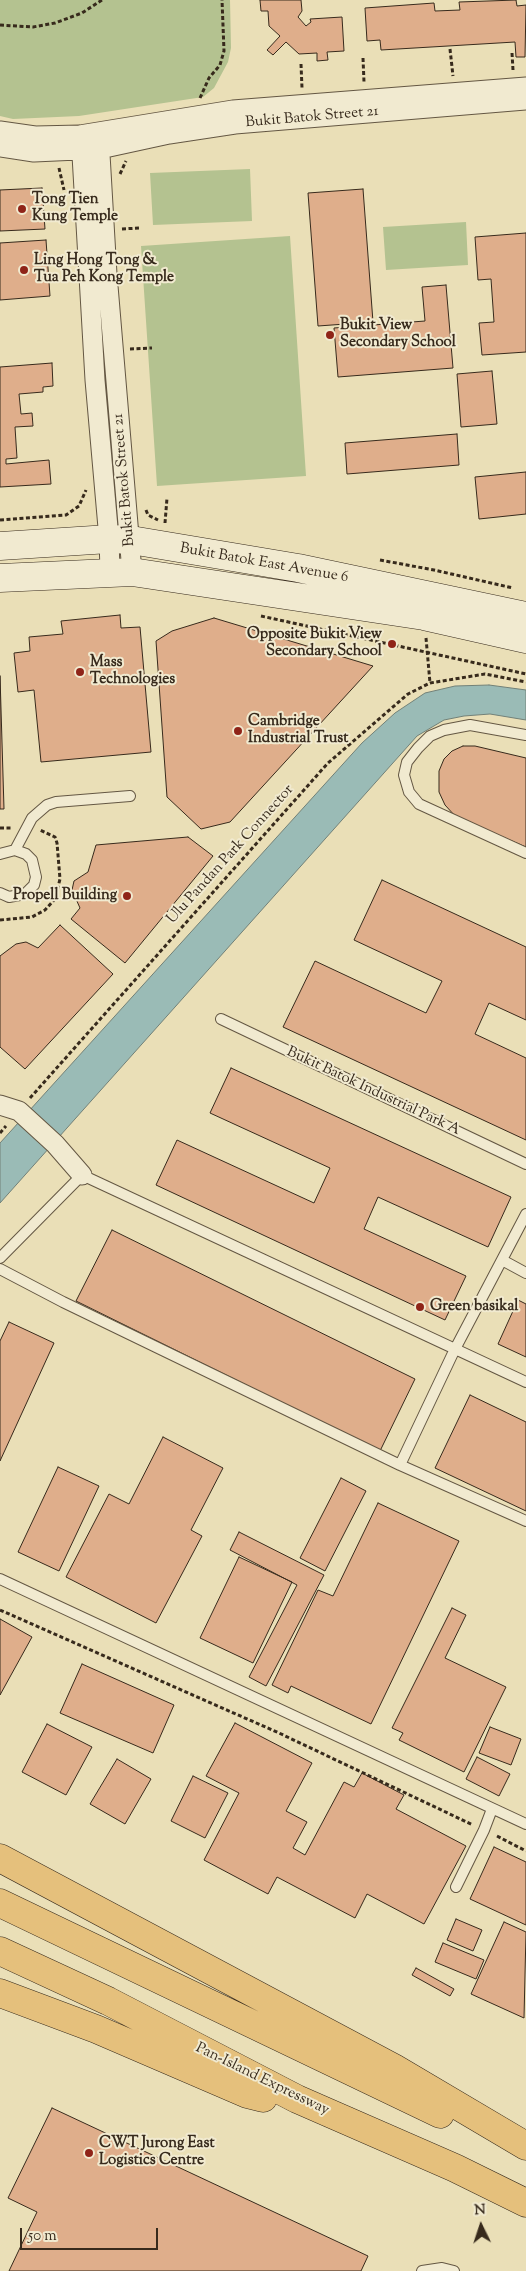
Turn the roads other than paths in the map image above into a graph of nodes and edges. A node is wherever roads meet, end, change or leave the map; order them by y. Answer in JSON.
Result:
{"nodes":[{"id":1,"x":526,"y":87,"type":"edge"},
{"id":2,"x":526,"y":100,"type":"edge"},
{"id":3,"x":0,"y":130,"type":"edge"},
{"id":4,"x":90,"y":141,"type":"junction"},
{"id":5,"x":0,"y":147,"type":"edge"},
{"id":6,"x":120,"y":540,"type":"junction"},
{"id":7,"x":0,"y":546,"type":"edge"},
{"id":8,"x":121,"y":571,"type":"junction"},
{"id":9,"x":0,"y":578,"type":"edge"},
{"id":10,"x":526,"y":616,"type":"edge"},
{"id":11,"x":526,"y":639,"type":"edge"},
{"id":12,"x":526,"y":734,"type":"edge"},
{"id":13,"x":130,"y":796,"type":"dead end"},
{"id":14,"x":15,"y":850,"type":"junction"},
{"id":15,"x":526,"y":853,"type":"edge"},
{"id":16,"x":0,"y":854,"type":"edge"},
{"id":17,"x":0,"y":893,"type":"edge"},
{"id":18,"x":221,"y":1019,"type":"dead end"},
{"id":19,"x":0,"y":1104,"type":"edge"},
{"id":20,"x":526,"y":1164,"type":"edge"},
{"id":21,"x":82,"y":1174,"type":"junction"},
{"id":22,"x":526,"y":1214,"type":"edge"},
{"id":23,"x":0,"y":1258,"type":"edge"},
{"id":24,"x":502,"y":1260,"type":"junction"},
{"id":25,"x":0,"y":1269,"type":"edge"},
{"id":26,"x":526,"y":1273,"type":"edge"},
{"id":27,"x":454,"y":1350,"type":"junction"},
{"id":28,"x":526,"y":1382,"type":"edge"},
{"id":29,"x":400,"y":1465,"type":"junction"},
{"id":30,"x":526,"y":1521,"type":"edge"},
{"id":31,"x":0,"y":1579,"type":"edge"},
{"id":32,"x":492,"y":1808,"type":"junction"},
{"id":33,"x":526,"y":1824,"type":"edge"},
{"id":34,"x":0,"y":1858,"type":"edge"},
{"id":35,"x":456,"y":1887,"type":"dead end"},
{"id":36,"x":0,"y":1903,"type":"edge"},
{"id":37,"x":0,"y":1951,"type":"edge"},
{"id":38,"x":0,"y":1993,"type":"edge"},
{"id":39,"x":297,"y":2099,"type":"junction"},
{"id":40,"x":526,"y":2146,"type":"edge"},
{"id":41,"x":526,"y":2155,"type":"edge"},
{"id":42,"x":526,"y":2202,"type":"edge"},
{"id":43,"x":422,"y":2271,"type":"edge"},
{"id":44,"x":454,"y":2271,"type":"edge"}],
"edges":[{"from":1,"to":4,"type":"street","name":"Bukit Batok Street 21"},
{"from":2,"to":4,"type":"street","name":"Bukit Batok Street 21"},
{"from":3,"to":4,"type":"street","name":"Bukit Batok Street 21"},
{"from":4,"to":5,"type":"street","name":"Bukit Batok Street 21"},
{"from":4,"to":6,"type":"street","name":"Bukit Batok Street 21"},
{"from":6,"to":7,"type":"main road","name":"Bukit Batok East Avenue 6"},
{"from":6,"to":8,"type":"street","name":"Bukit Batok Street 21"},
{"from":6,"to":10,"type":"main road","name":"Bukit Batok East Avenue 6"},
{"from":8,"to":9,"type":"main road","name":"Bukit Batok East Avenue 6"},
{"from":8,"to":11,"type":"main road","name":"Bukit Batok East Avenue 6"},
{"from":12,"to":15,"type":"lane"},
{"from":13,"to":14,"type":"lane"},
{"from":14,"to":16,"type":"lane"},
{"from":14,"to":17,"type":"lane"},
{"from":18,"to":20,"type":"lane","name":"Bukit Batok Industrial Park A"},
{"from":19,"to":21,"type":"street"},
{"from":21,"to":23,"type":"lane"},
{"from":21,"to":27,"type":"lane"},
{"from":22,"to":24,"type":"lane"},
{"from":24,"to":26,"type":"lane"},
{"from":24,"to":27,"type":"lane"},
{"from":25,"to":29,"type":"lane"},
{"from":27,"to":28,"type":"lane"},
{"from":27,"to":29,"type":"lane"},
{"from":29,"to":30,"type":"lane"},
{"from":31,"to":32,"type":"lane"},
{"from":32,"to":33,"type":"lane"},
{"from":32,"to":35,"type":"lane"},
{"from":34,"to":40,"type":"highway"},
{"from":36,"to":41,"type":"highway"},
{"from":37,"to":39,"type":"highway","name":"Pan-Island Expressway"},
{"from":38,"to":39,"type":"highway"},
{"from":39,"to":42,"type":"highway","name":"Pan-Island Expressway"},
{"from":43,"to":44,"type":"lane"}]}
